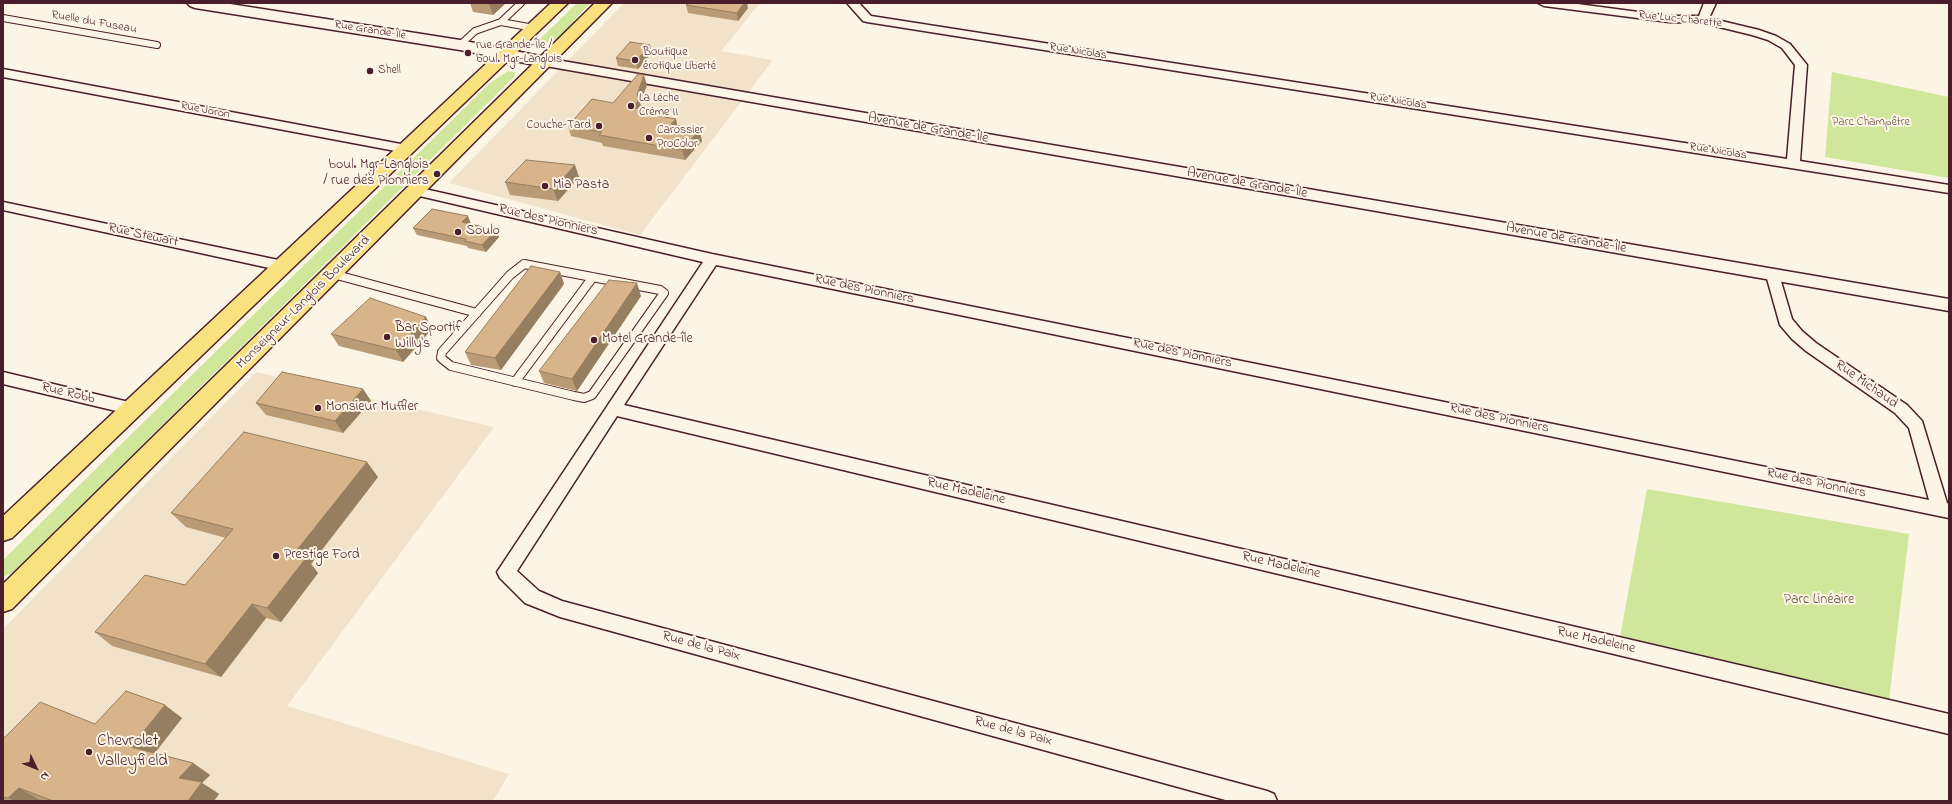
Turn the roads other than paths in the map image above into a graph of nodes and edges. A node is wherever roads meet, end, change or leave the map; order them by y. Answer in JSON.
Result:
{"nodes":[{"id":1,"x":196,"y":3,"type":"edge"},
{"id":2,"x":521,"y":3,"type":"edge"},
{"id":3,"x":560,"y":3,"type":"edge"},
{"id":4,"x":604,"y":3,"type":"edge"},
{"id":5,"x":853,"y":3,"type":"edge"},
{"id":6,"x":1544,"y":3,"type":"edge"},
{"id":7,"x":1710,"y":3,"type":"edge"},
{"id":8,"x":3,"y":18,"type":"edge"},
{"id":9,"x":1703,"y":20,"type":"junction"},
{"id":10,"x":501,"y":22,"type":"junction"},
{"id":11,"x":534,"y":28,"type":"junction"},
{"id":12,"x":157,"y":45,"type":"dead end"},
{"id":13,"x":460,"y":45,"type":"junction"},
{"id":14,"x":506,"y":54,"type":"junction"},
{"id":15,"x":545,"y":62,"type":"junction"},
{"id":16,"x":3,"y":73,"type":"edge"},
{"id":17,"x":406,"y":149,"type":"junction"},
{"id":18,"x":1793,"y":164,"type":"junction"},
{"id":19,"x":1949,"y":189,"type":"edge"},
{"id":20,"x":416,"y":191,"type":"junction"},
{"id":21,"x":3,"y":206,"type":"edge"},
{"id":22,"x":712,"y":259,"type":"junction"},
{"id":23,"x":283,"y":266,"type":"junction"},
{"id":24,"x":333,"y":274,"type":"junction"},
{"id":25,"x":1773,"y":275,"type":"junction"},
{"id":26,"x":593,"y":278,"type":"junction"},
{"id":27,"x":1949,"y":305,"type":"edge"},
{"id":28,"x":477,"y":313,"type":"junction"},
{"id":29,"x":3,"y":378,"type":"edge"},
{"id":30,"x":515,"y":382,"type":"junction"},
{"id":31,"x":133,"y":409,"type":"junction"},
{"id":32,"x":613,"y":409,"type":"junction"},
{"id":33,"x":1944,"y":510,"type":"edge"},
{"id":34,"x":3,"y":532,"type":"edge"},
{"id":35,"x":3,"y":601,"type":"edge"},
{"id":36,"x":1949,"y":724,"type":"edge"},
{"id":37,"x":1267,"y":801,"type":"edge"}],
"edges":[{"from":1,"to":13,"type":"main road","name":"Rue Grande-Île"},
{"from":2,"to":10,"type":"lane"},
{"from":3,"to":11,"type":"highway"},
{"from":4,"to":15,"type":"highway","name":"Monseigneur-Langlois Boulevard"},
{"from":5,"to":18,"type":"street","name":"Rue Nicolas"},
{"from":6,"to":9,"type":"street","name":"Rue Luc-Charette"},
{"from":7,"to":9,"type":"street"},
{"from":8,"to":12,"type":"lane","name":"Ruelle du Fuseau"},
{"from":9,"to":18,"type":"street","name":"Rue Luc-Charette"},
{"from":10,"to":11,"type":"lane"},
{"from":10,"to":13,"type":"lane"},
{"from":11,"to":14,"type":"highway"},
{"from":13,"to":14,"type":"main road","name":"Rue Grande-Île"},
{"from":14,"to":15,"type":"main road","name":"Rue Grande-Île"},
{"from":14,"to":17,"type":"highway"},
{"from":15,"to":20,"type":"highway","name":"Monseigneur-Langlois Boulevard"},
{"from":15,"to":25,"type":"street","name":"Avenue de Grande-Île"},
{"from":16,"to":17,"type":"street","name":"Rue Joron"},
{"from":17,"to":23,"type":"highway"},
{"from":18,"to":19,"type":"street","name":"Rue Nicolas"},
{"from":20,"to":22,"type":"street","name":"Rue des Pionniers"},
{"from":20,"to":24,"type":"highway","name":"Monseigneur-Langlois Boulevard"},
{"from":21,"to":23,"type":"street","name":"Rue Stewart"},
{"from":22,"to":32,"type":"street","name":"Rue de la Paix"},
{"from":22,"to":33,"type":"street","name":"Rue des Pionniers"},
{"from":23,"to":31,"type":"highway"},
{"from":24,"to":28,"type":"lane"},
{"from":24,"to":35,"type":"highway","name":"Monseigneur-Langlois Boulevard"},
{"from":25,"to":27,"type":"street","name":"Avenue de Grande-Île"},
{"from":25,"to":33,"type":"street","name":"Rue Michaud"},
{"from":26,"to":28,"type":"lane"},
{"from":26,"to":30,"type":"lane"},
{"from":26,"to":30,"type":"lane"},
{"from":28,"to":30,"type":"lane"},
{"from":29,"to":31,"type":"street","name":"Rue Robb"},
{"from":31,"to":34,"type":"highway"},
{"from":32,"to":36,"type":"street","name":"Rue Madeleine"},
{"from":32,"to":37,"type":"street","name":"Rue de la Paix"}]}
